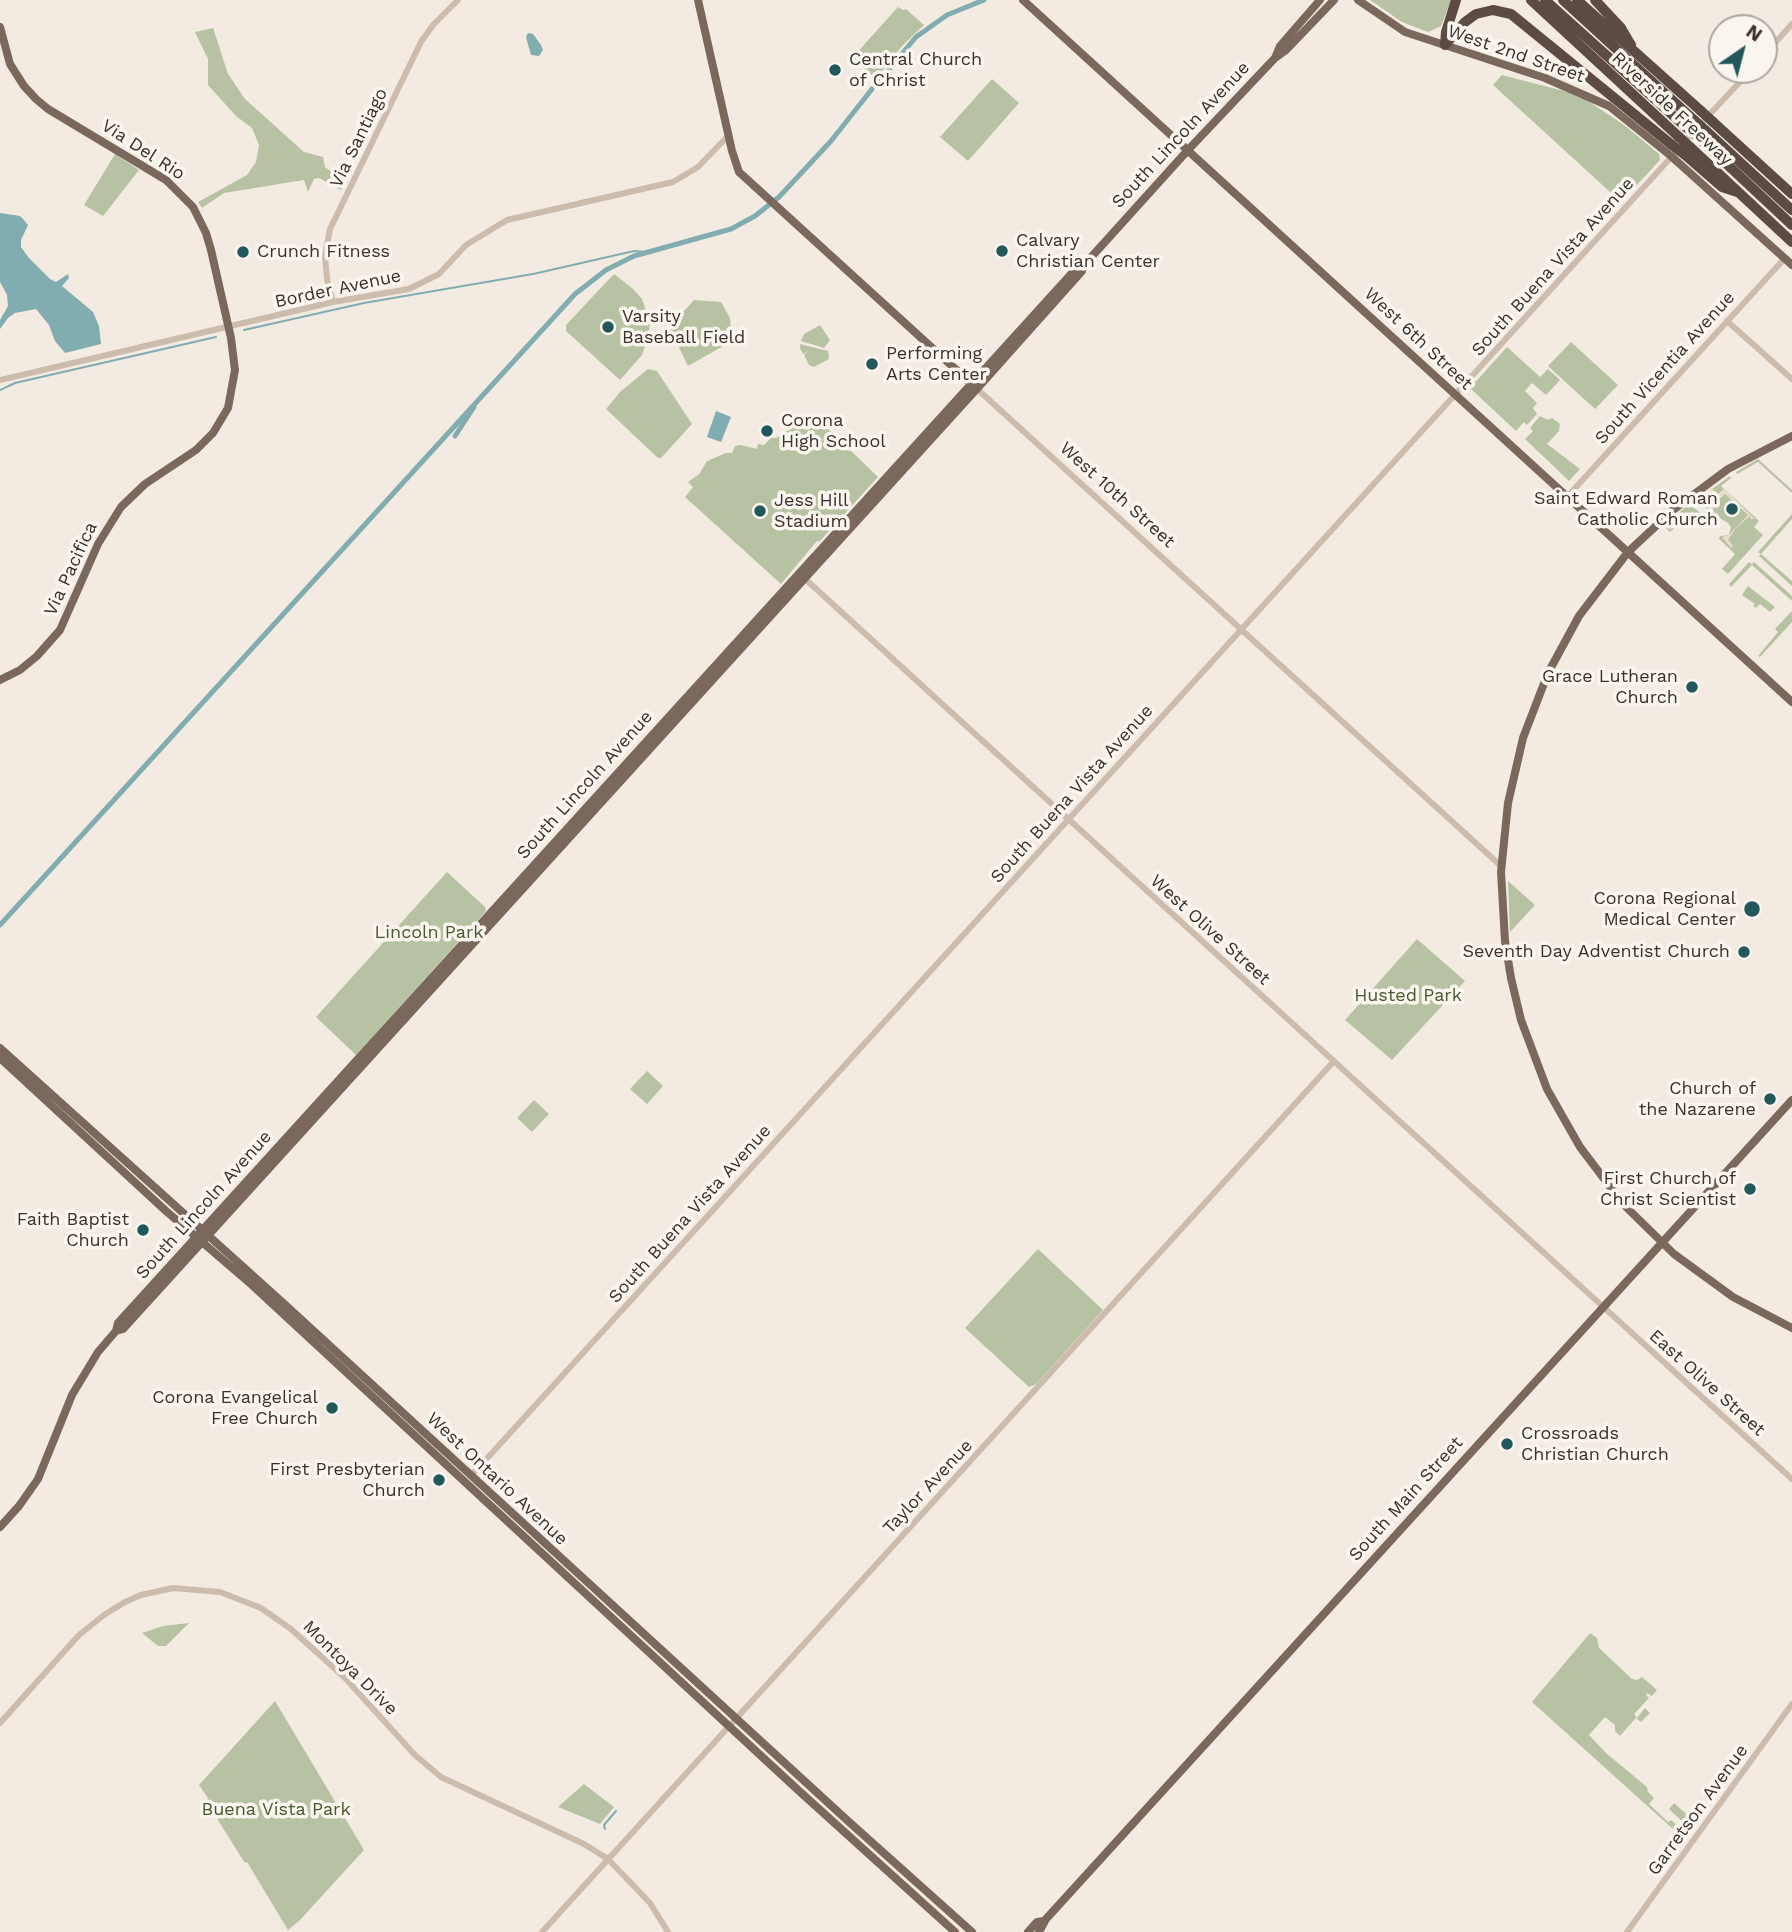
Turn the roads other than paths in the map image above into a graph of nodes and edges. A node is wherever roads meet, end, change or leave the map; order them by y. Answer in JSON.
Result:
{"nodes":[{"id":1,"x":458,"y":0,"type":"edge"},
{"id":2,"x":698,"y":0,"type":"edge"},
{"id":3,"x":1023,"y":0,"type":"edge"},
{"id":4,"x":1320,"y":0,"type":"edge"},
{"id":5,"x":1334,"y":0,"type":"edge"},
{"id":6,"x":1358,"y":0,"type":"edge"},
{"id":7,"x":1456,"y":0,"type":"edge"},
{"id":8,"x":1531,"y":0,"type":"edge"},
{"id":9,"x":1545,"y":0,"type":"edge"},
{"id":10,"x":1563,"y":0,"type":"edge"},
{"id":11,"x":1577,"y":0,"type":"edge"},
{"id":12,"x":1595,"y":0,"type":"edge"},
{"id":13,"x":1792,"y":24,"type":"edge"},
{"id":14,"x":0,"y":27,"type":"edge"},
{"id":15,"x":1778,"y":40,"type":"edge"},
{"id":16,"x":1445,"y":45,"type":"junction"},
{"id":17,"x":1634,"y":52,"type":"junction"},
{"id":18,"x":1275,"y":58,"type":"junction"},
{"id":19,"x":1738,"y":84,"type":"edge"},
{"id":20,"x":1699,"y":126,"type":"junction"},
{"id":21,"x":729,"y":136,"type":"junction"},
{"id":22,"x":1676,"y":141,"type":"junction"},
{"id":23,"x":1188,"y":150,"type":"junction"},
{"id":24,"x":1671,"y":156,"type":"junction"},
{"id":25,"x":1792,"y":194,"type":"edge"},
{"id":26,"x":1792,"y":210,"type":"edge"},
{"id":27,"x":1792,"y":225,"type":"edge"},
{"id":28,"x":1792,"y":242,"type":"edge"},
{"id":29,"x":1785,"y":258,"type":"junction"},
{"id":30,"x":1792,"y":265,"type":"edge"},
{"id":31,"x":334,"y":302,"type":"junction"},
{"id":32,"x":1727,"y":321,"type":"junction"},
{"id":33,"x":228,"y":327,"type":"junction"},
{"id":34,"x":1792,"y":379,"type":"edge"},
{"id":35,"x":0,"y":380,"type":"edge"},
{"id":36,"x":974,"y":386,"type":"junction"},
{"id":37,"x":1455,"y":394,"type":"junction"},
{"id":38,"x":1792,"y":436,"type":"edge"},
{"id":39,"x":1567,"y":496,"type":"junction"},
{"id":40,"x":1628,"y":552,"type":"junction"},
{"id":41,"x":801,"y":576,"type":"junction"},
{"id":42,"x":1241,"y":629,"type":"junction"},
{"id":43,"x":0,"y":680,"type":"edge"},
{"id":44,"x":1792,"y":702,"type":"edge"},
{"id":45,"x":1068,"y":819,"type":"junction"},
{"id":46,"x":1502,"y":866,"type":"junction"},
{"id":47,"x":0,"y":1048,"type":"edge"},
{"id":48,"x":0,"y":1058,"type":"edge"},
{"id":49,"x":1334,"y":1061,"type":"junction"},
{"id":50,"x":1792,"y":1100,"type":"edge"},
{"id":51,"x":202,"y":1236,"type":"junction"},
{"id":52,"x":1661,"y":1243,"type":"junction"},
{"id":53,"x":1604,"y":1307,"type":"junction"},
{"id":54,"x":1792,"y":1328,"type":"edge"},
{"id":55,"x":471,"y":1476,"type":"junction"},
{"id":56,"x":1792,"y":1479,"type":"edge"},
{"id":57,"x":0,"y":1527,"type":"edge"},
{"id":58,"x":1792,"y":1704,"type":"edge"},
{"id":59,"x":0,"y":1723,"type":"edge"},
{"id":60,"x":734,"y":1723,"type":"junction"},
{"id":61,"x":608,"y":1859,"type":"junction"},
{"id":62,"x":1044,"y":1921,"type":"junction"},
{"id":63,"x":542,"y":1932,"type":"edge"},
{"id":64,"x":668,"y":1932,"type":"edge"},
{"id":65,"x":955,"y":1932,"type":"edge"},
{"id":66,"x":972,"y":1932,"type":"edge"},
{"id":67,"x":1028,"y":1932,"type":"edge"},
{"id":68,"x":1039,"y":1932,"type":"edge"},
{"id":69,"x":1627,"y":1932,"type":"edge"}],
"edges":[{"from":1,"to":31,"type":"street","name":"Via Santiago"},
{"from":2,"to":21,"type":"main road","name":"West 10th Street"},
{"from":3,"to":23,"type":"main road","name":"West 6th Street"},
{"from":4,"to":18,"type":"main road","name":"South Lincoln Avenue"},
{"from":5,"to":18,"type":"main road","name":"South Lincoln Avenue"},
{"from":6,"to":16,"type":"main road","name":"West 2nd Street"},
{"from":7,"to":16,"type":"highway"},
{"from":8,"to":22,"type":"highway","name":"Riverside Freeway"},
{"from":9,"to":20,"type":"highway"},
{"from":10,"to":20,"type":"highway"},
{"from":11,"to":17,"type":"highway","name":"Riverside Freeway"},
{"from":12,"to":17,"type":"highway"},
{"from":13,"to":15,"type":"street"},
{"from":14,"to":33,"type":"main road","name":"Via Del Rio"},
{"from":16,"to":22,"type":"highway"},
{"from":16,"to":24,"type":"main road","name":"West 2nd Street"},
{"from":17,"to":20,"type":"highway","name":"Riverside Freeway"},
{"from":18,"to":23,"type":"main road","name":"South Lincoln Avenue"},
{"from":19,"to":20,"type":"street","name":"South Buena Vista Avenue"},
{"from":20,"to":24,"type":"street","name":"South Buena Vista Avenue"},
{"from":20,"to":25,"type":"highway","name":"Riverside Freeway"},
{"from":20,"to":26,"type":"highway"},
{"from":20,"to":27,"type":"highway"},
{"from":21,"to":31,"type":"street","name":"Border Avenue"},
{"from":21,"to":36,"type":"main road","name":"West 10th Street"},
{"from":22,"to":28,"type":"highway","name":"Riverside Freeway","bridge":true},
{"from":23,"to":36,"type":"main road","name":"South Lincoln Avenue"},
{"from":23,"to":37,"type":"main road","name":"West 6th Street"},
{"from":24,"to":29,"type":"main road","name":"West 2nd Street"},
{"from":24,"to":37,"type":"street","name":"South Buena Vista Avenue"},
{"from":29,"to":30,"type":"main road","name":"West 2nd Street"},
{"from":29,"to":32,"type":"street","name":"South Vicentia Avenue"},
{"from":31,"to":33,"type":"street","name":"Border Avenue"},
{"from":32,"to":34,"type":"street"},
{"from":32,"to":39,"type":"street","name":"South Vicentia Avenue"},
{"from":33,"to":35,"type":"street","name":"Border Avenue"},
{"from":33,"to":43,"type":"main road","name":"Via Pacifica"},
{"from":36,"to":41,"type":"main road","name":"South Lincoln Avenue"},
{"from":36,"to":42,"type":"street","name":"West 10th Street"},
{"from":37,"to":39,"type":"main road","name":"West 6th Street"},
{"from":37,"to":42,"type":"street","name":"South Buena Vista Avenue"},
{"from":38,"to":40,"type":"main road"},
{"from":39,"to":40,"type":"main road","name":"West 6th Street"},
{"from":40,"to":44,"type":"main road","name":"West 6th Street"},
{"from":40,"to":46,"type":"main road"},
{"from":41,"to":45,"type":"street","name":"West Olive Street"},
{"from":41,"to":51,"type":"main road","name":"South Lincoln Avenue"},
{"from":42,"to":45,"type":"street","name":"South Buena Vista Avenue"},
{"from":42,"to":46,"type":"street","name":"West 10th Street"},
{"from":45,"to":49,"type":"street","name":"West Olive Street"},
{"from":45,"to":55,"type":"street","name":"South Buena Vista Avenue"},
{"from":46,"to":52,"type":"main road"},
{"from":47,"to":51,"type":"main road","name":"West Ontario Avenue"},
{"from":48,"to":51,"type":"main road","name":"West Ontario Avenue"},
{"from":49,"to":53,"type":"street","name":"West Olive Street"},
{"from":49,"to":60,"type":"street","name":"Taylor Avenue"},
{"from":50,"to":52,"type":"main road","name":"South Main Street"},
{"from":51,"to":55,"type":"main road","name":"West Ontario Avenue"},
{"from":51,"to":57,"type":"main road","name":"South Lincoln Avenue"},
{"from":51,"to":60,"type":"main road","name":"West Ontario Avenue"},
{"from":52,"to":53,"type":"main road","name":"South Main Street"},
{"from":52,"to":54,"type":"main road"},
{"from":53,"to":56,"type":"street","name":"East Olive Street"},
{"from":53,"to":62,"type":"main road","name":"South Main Street"},
{"from":55,"to":60,"type":"main road","name":"West Ontario Avenue"},
{"from":58,"to":69,"type":"street","name":"Garretson Avenue"},
{"from":59,"to":61,"type":"street","name":"Montoya Drive"},
{"from":60,"to":61,"type":"street","name":"Taylor Avenue"},
{"from":60,"to":65,"type":"main road","name":"West Ontario Avenue"},
{"from":60,"to":66,"type":"main road","name":"West Ontario Avenue"},
{"from":61,"to":63,"type":"street","name":"Taylor Avenue"},
{"from":61,"to":64,"type":"street","name":"Montoya Drive"},
{"from":62,"to":67,"type":"main road","name":"South Main Street"},
{"from":62,"to":68,"type":"main road","name":"South Main Street"}]}
